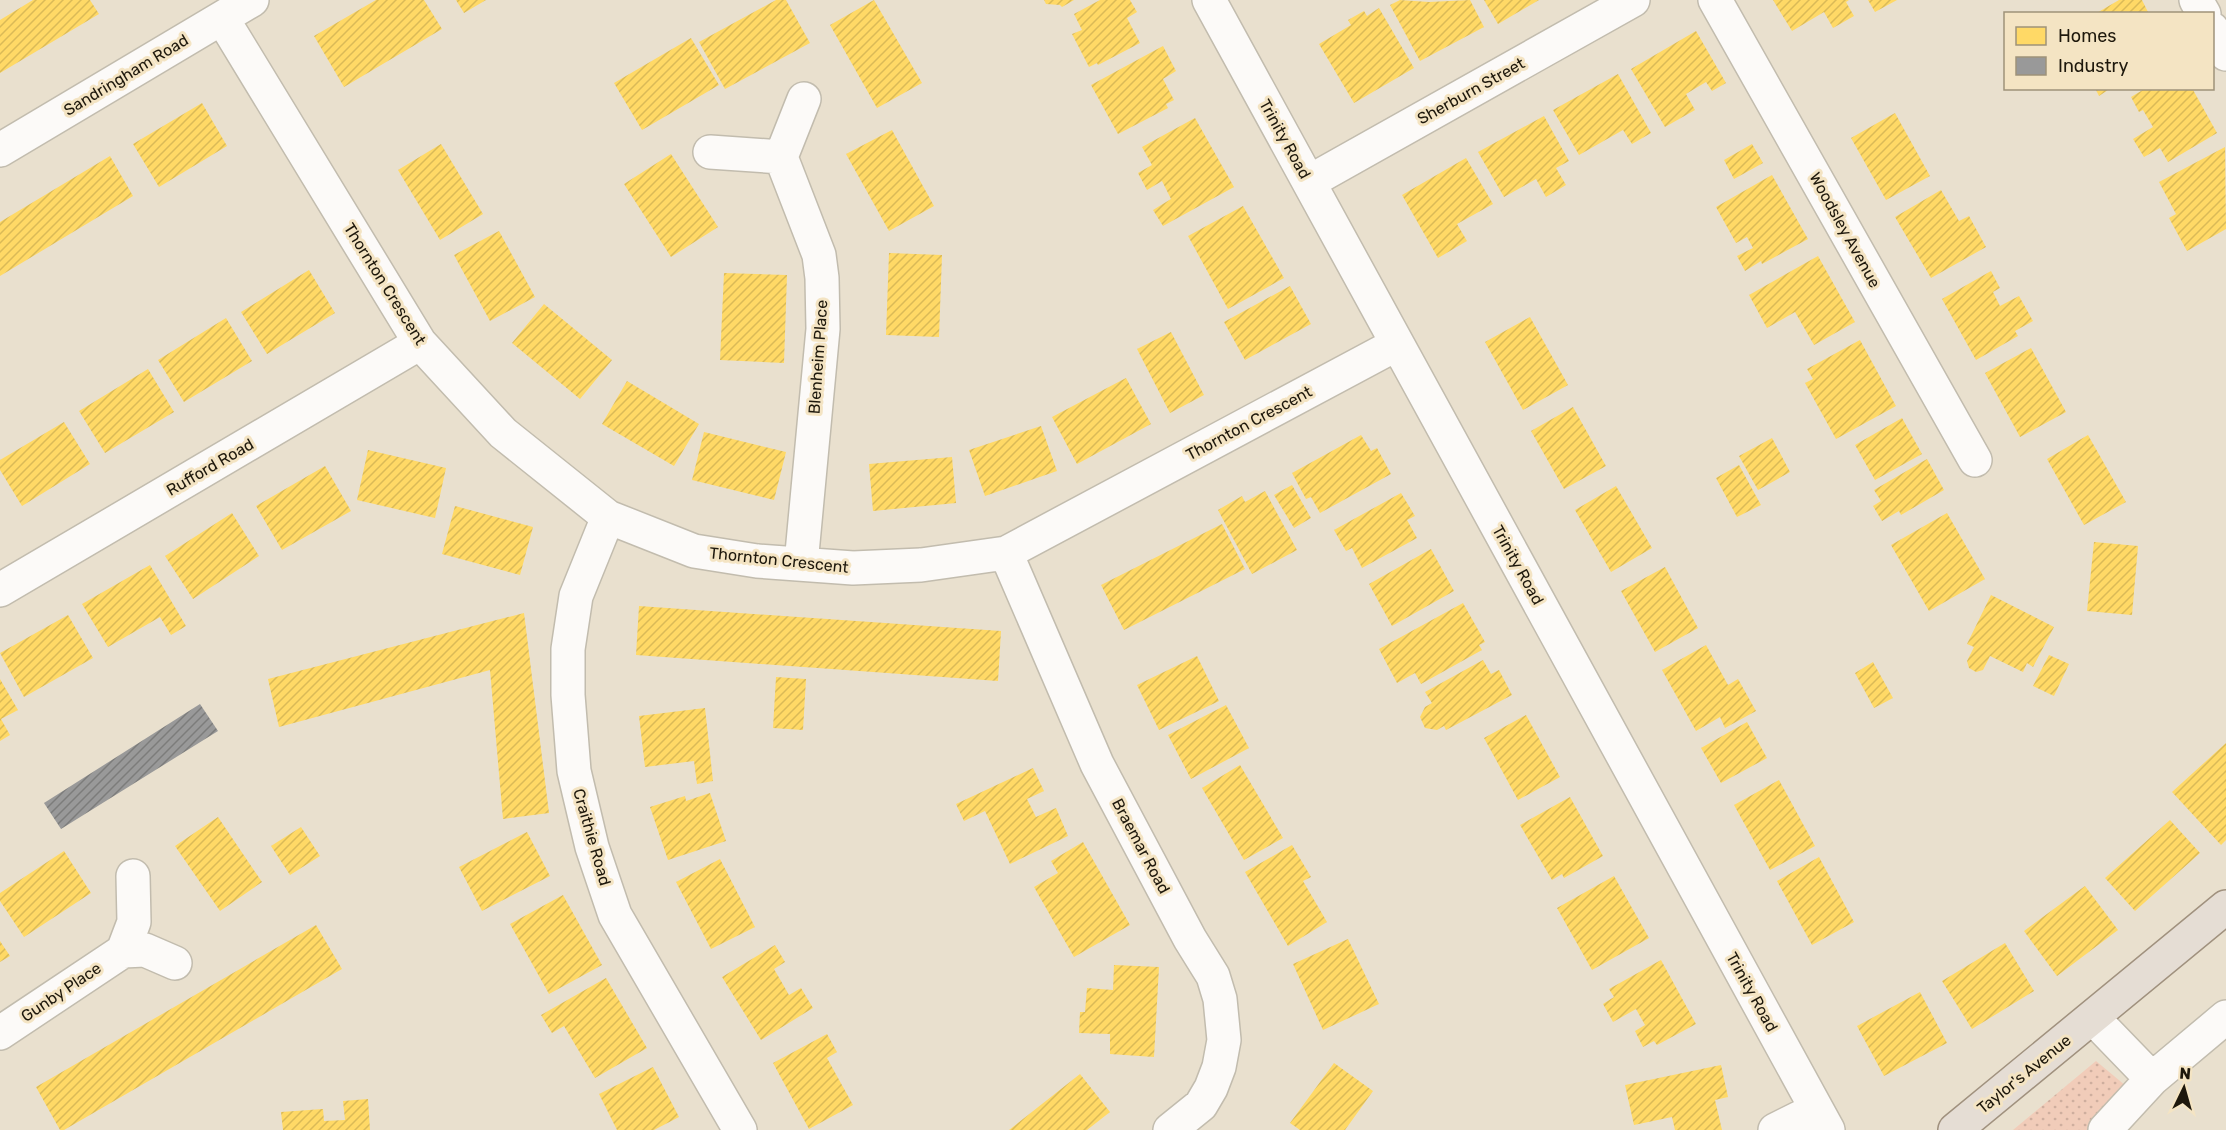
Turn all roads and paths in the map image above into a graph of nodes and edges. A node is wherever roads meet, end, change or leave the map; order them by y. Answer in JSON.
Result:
{"nodes":[{"id":1,"x":252,"y":0,"type":"edge"},
{"id":2,"x":1209,"y":0,"type":"edge"},
{"id":3,"x":1633,"y":0,"type":"edge"},
{"id":4,"x":1715,"y":0,"type":"edge"},
{"id":5,"x":222,"y":18,"type":"junction"},
{"id":6,"x":2214,"y":33,"type":"edge"},
{"id":7,"x":2226,"y":54,"type":"edge"},
{"id":8,"x":804,"y":99,"type":"dead end"},
{"id":9,"x":0,"y":150,"type":"edge"},
{"id":10,"x":710,"y":152,"type":"dead end"},
{"id":11,"x":781,"y":157,"type":"junction"},
{"id":12,"x":1309,"y":182,"type":"junction"},
{"id":13,"x":420,"y":343,"type":"junction"},
{"id":14,"x":1397,"y":344,"type":"junction"},
{"id":15,"x":1975,"y":460,"type":"dead end"},
{"id":16,"x":608,"y":517,"type":"junction"},
{"id":17,"x":1006,"y":553,"type":"junction"},
{"id":18,"x":801,"y":564,"type":"junction"},
{"id":19,"x":0,"y":591,"type":"edge"},
{"id":20,"x":133,"y":876,"type":"dead end"},
{"id":21,"x":2226,"y":907,"type":"edge"},
{"id":22,"x":123,"y":951,"type":"junction"},
{"id":23,"x":175,"y":963,"type":"dead end"},
{"id":24,"x":2226,"y":1017,"type":"edge"},
{"id":25,"x":2093,"y":1018,"type":"junction"},
{"id":26,"x":0,"y":1034,"type":"edge"},
{"id":27,"x":2152,"y":1079,"type":"junction"},
{"id":28,"x":1824,"y":1122,"type":"edge"},
{"id":29,"x":740,"y":1130,"type":"edge"},
{"id":30,"x":1170,"y":1130,"type":"edge"},
{"id":31,"x":1775,"y":1130,"type":"edge"},
{"id":32,"x":1955,"y":1130,"type":"edge"},
{"id":33,"x":2105,"y":1130,"type":"edge"}],
"edges":[{"from":1,"to":5,"type":"street","name":"Sandringham Road"},
{"from":2,"to":12,"type":"street","name":"Trinity Road"},
{"from":3,"to":12,"type":"street","name":"Sherburn Street"},
{"from":4,"to":15,"type":"street","name":"Woodsley Avenue"},
{"from":5,"to":9,"type":"street","name":"Sandringham Road"},
{"from":5,"to":13,"type":"street","name":"Thornton Crescent"},
{"from":6,"to":7,"type":"street"},
{"from":8,"to":11,"type":"street"},
{"from":10,"to":11,"type":"street"},
{"from":11,"to":18,"type":"street","name":"Blenheim Place"},
{"from":12,"to":14,"type":"street","name":"Trinity Road"},
{"from":13,"to":16,"type":"street","name":"Thornton Crescent"},
{"from":13,"to":19,"type":"street","name":"Rufford Road"},
{"from":14,"to":17,"type":"street","name":"Thornton Crescent"},
{"from":14,"to":28,"type":"street","name":"Trinity Road"},
{"from":16,"to":18,"type":"street","name":"Thornton Crescent"},
{"from":16,"to":29,"type":"street","name":"Craithie Road"},
{"from":17,"to":18,"type":"street","name":"Thornton Crescent"},
{"from":17,"to":30,"type":"street","name":"Braemar Road"},
{"from":20,"to":22,"type":"street"},
{"from":21,"to":25,"type":"main road","name":"Taylor's Avenue"},
{"from":22,"to":23,"type":"street"},
{"from":22,"to":26,"type":"street","name":"Gunby Place"},
{"from":24,"to":27,"type":"street"},
{"from":25,"to":27,"type":"street"},
{"from":25,"to":32,"type":"main road","name":"Taylor's Avenue"},
{"from":27,"to":33,"type":"street"},
{"from":28,"to":31,"type":"street"}]}
